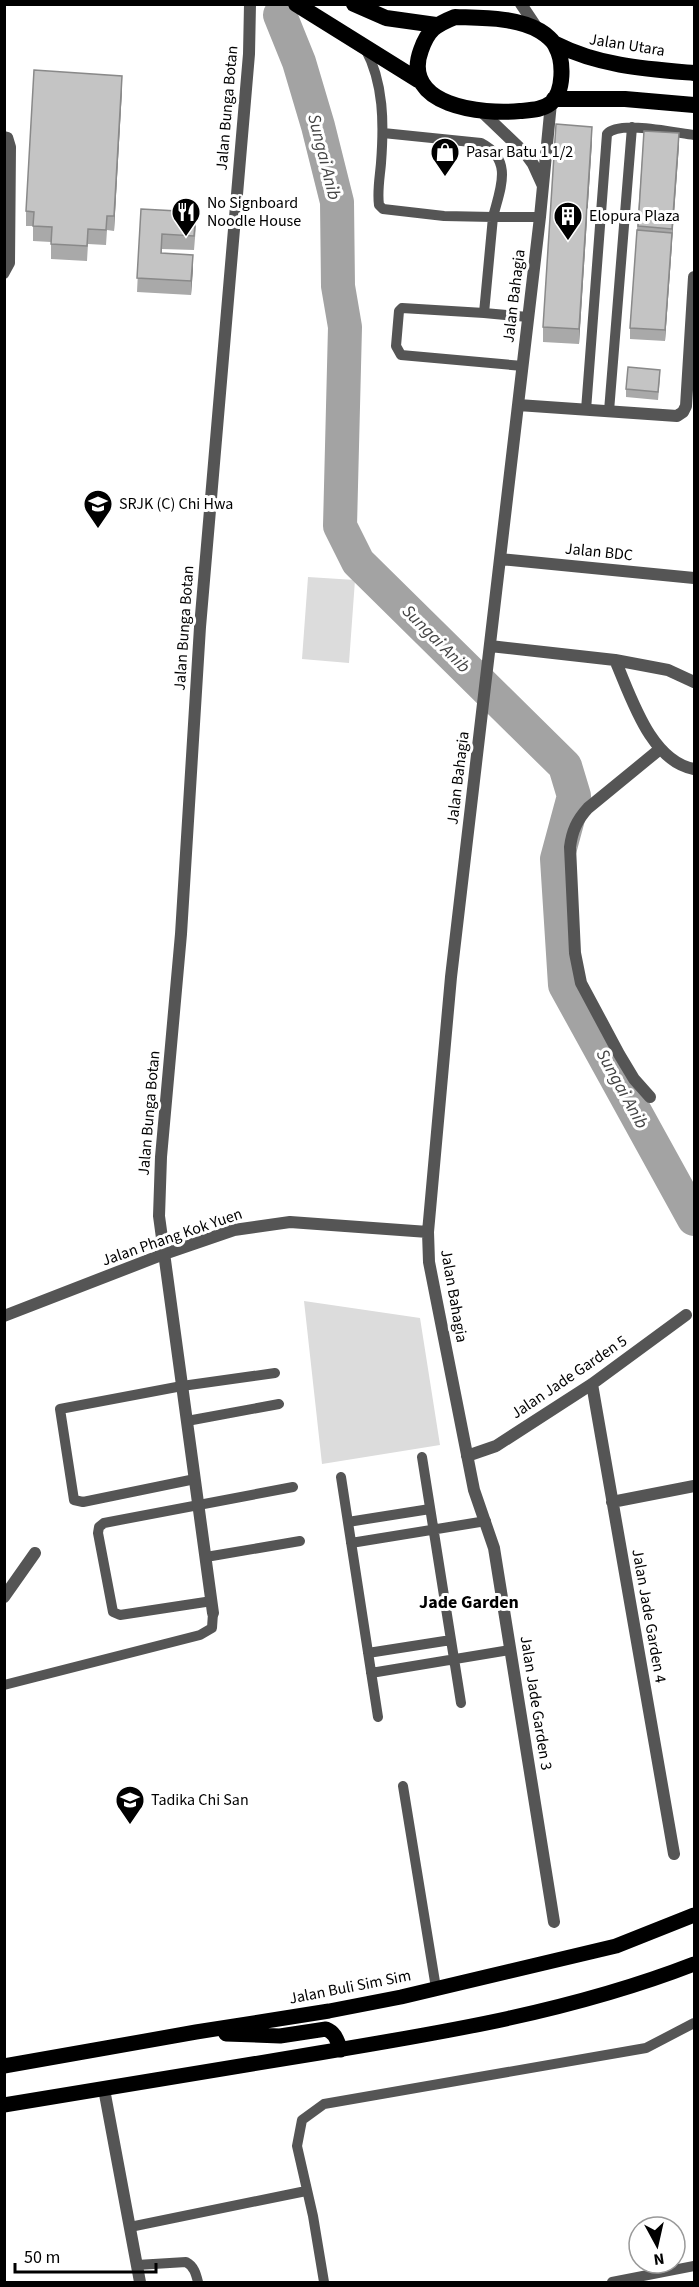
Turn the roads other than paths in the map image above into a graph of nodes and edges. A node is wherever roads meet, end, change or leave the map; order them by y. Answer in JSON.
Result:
{"nodes":[{"id":1,"x":250,"y":4,"type":"edge"},
{"id":2,"x":296,"y":4,"type":"edge"},
{"id":3,"x":354,"y":4,"type":"edge"},
{"id":4,"x":522,"y":4,"type":"edge"},
{"id":5,"x":459,"y":11,"type":"edge"},
{"id":6,"x":436,"y":25,"type":"junction"},
{"id":7,"x":540,"y":31,"type":"junction"},
{"id":8,"x":556,"y":44,"type":"junction"},
{"id":9,"x":363,"y":46,"type":"junction"},
{"id":10,"x":694,"y":73,"type":"edge"},
{"id":11,"x":418,"y":80,"type":"junction"},
{"id":12,"x":553,"y":101,"type":"junction"},
{"id":13,"x":694,"y":105,"type":"edge"},
{"id":14,"x":481,"y":111,"type":"junction"},
{"id":15,"x":632,"y":128,"type":"junction"},
{"id":16,"x":383,"y":132,"type":"junction"},
{"id":17,"x":694,"y":135,"type":"edge"},
{"id":18,"x":4,"y":136,"type":"edge"},
{"id":19,"x":543,"y":187,"type":"junction"},
{"id":20,"x":493,"y":217,"type":"junction"},
{"id":21,"x":540,"y":218,"type":"junction"},
{"id":22,"x":4,"y":274,"type":"edge"},
{"id":23,"x":694,"y":277,"type":"edge"},
{"id":24,"x":484,"y":313,"type":"junction"},
{"id":25,"x":528,"y":317,"type":"junction"},
{"id":26,"x":523,"y":366,"type":"junction"},
{"id":27,"x":518,"y":405,"type":"junction"},
{"id":28,"x":586,"y":410,"type":"junction"},
{"id":29,"x":609,"y":411,"type":"junction"},
{"id":30,"x":500,"y":559,"type":"junction"},
{"id":31,"x":694,"y":578,"type":"edge"},
{"id":32,"x":490,"y":646,"type":"junction"},
{"id":33,"x":615,"y":660,"type":"junction"},
{"id":34,"x":694,"y":682,"type":"edge"},
{"id":35,"x":660,"y":749,"type":"junction"},
{"id":36,"x":694,"y":769,"type":"edge"},
{"id":37,"x":650,"y":1097,"type":"dead end"},
{"id":38,"x":428,"y":1232,"type":"junction"},
{"id":39,"x":164,"y":1254,"type":"junction"},
{"id":40,"x":686,"y":1315,"type":"dead end"},
{"id":41,"x":4,"y":1316,"type":"edge"},
{"id":42,"x":274,"y":1373,"type":"dead end"},
{"id":43,"x":592,"y":1383,"type":"junction"},
{"id":44,"x":182,"y":1386,"type":"junction"},
{"id":45,"x":279,"y":1404,"type":"dead end"},
{"id":46,"x":187,"y":1421,"type":"junction"},
{"id":47,"x":467,"y":1456,"type":"junction"},
{"id":48,"x":422,"y":1457,"type":"dead end"},
{"id":49,"x":341,"y":1477,"type":"dead end"},
{"id":50,"x":195,"y":1479,"type":"junction"},
{"id":51,"x":694,"y":1486,"type":"edge"},
{"id":52,"x":293,"y":1487,"type":"dead end"},
{"id":53,"x":612,"y":1502,"type":"junction"},
{"id":54,"x":199,"y":1506,"type":"junction"},
{"id":55,"x":430,"y":1509,"type":"junction"},
{"id":56,"x":486,"y":1521,"type":"junction"},
{"id":57,"x":348,"y":1522,"type":"junction"},
{"id":58,"x":433,"y":1530,"type":"junction"},
{"id":59,"x":300,"y":1541,"type":"dead end"},
{"id":60,"x":351,"y":1543,"type":"junction"},
{"id":61,"x":35,"y":1553,"type":"dead end"},
{"id":62,"x":206,"y":1557,"type":"junction"},
{"id":63,"x":4,"y":1597,"type":"edge"},
{"id":64,"x":213,"y":1607,"type":"junction"},
{"id":65,"x":451,"y":1640,"type":"junction"},
{"id":66,"x":510,"y":1650,"type":"junction"},
{"id":67,"x":368,"y":1653,"type":"junction"},
{"id":68,"x":454,"y":1659,"type":"junction"},
{"id":69,"x":371,"y":1673,"type":"junction"},
{"id":70,"x":4,"y":1685,"type":"edge"},
{"id":71,"x":461,"y":1703,"type":"dead end"},
{"id":72,"x":378,"y":1717,"type":"dead end"},
{"id":73,"x":403,"y":1786,"type":"dead end"},
{"id":74,"x":675,"y":1854,"type":"dead end"},
{"id":75,"x":694,"y":1916,"type":"edge"},
{"id":76,"x":554,"y":1922,"type":"dead end"},
{"id":77,"x":694,"y":1964,"type":"edge"},
{"id":78,"x":436,"y":1988,"type":"junction"},
{"id":79,"x":694,"y":2023,"type":"edge"},
{"id":80,"x":196,"y":2032,"type":"junction"},
{"id":81,"x":341,"y":2050,"type":"junction"},
{"id":82,"x":4,"y":2066,"type":"edge"},
{"id":83,"x":104,"y":2089,"type":"junction"},
{"id":84,"x":4,"y":2105,"type":"edge"},
{"id":85,"x":306,"y":2191,"type":"junction"},
{"id":86,"x":129,"y":2227,"type":"junction"},
{"id":87,"x":137,"y":2265,"type":"junction"},
{"id":88,"x":694,"y":2266,"type":"edge"},
{"id":89,"x":140,"y":2283,"type":"edge"},
{"id":90,"x":198,"y":2283,"type":"edge"},
{"id":91,"x":324,"y":2283,"type":"edge"},
{"id":92,"x":612,"y":2283,"type":"edge"}],
"edges":[{"from":1,"to":39,"type":"street","name":"Jalan Bunga Botan"},
{"from":2,"to":9,"type":"highway"},
{"from":3,"to":6,"type":"highway"},
{"from":4,"to":7,"type":"street"},
{"from":5,"to":6,"type":"highway"},
{"from":5,"to":7,"type":"highway"},
{"from":6,"to":11,"type":"highway"},
{"from":7,"to":8,"type":"highway"},
{"from":8,"to":10,"type":"highway","name":"Jalan Utara"},
{"from":8,"to":12,"type":"highway"},
{"from":9,"to":11,"type":"highway"},
{"from":9,"to":16,"type":"lane"},
{"from":11,"to":14,"type":"highway"},
{"from":12,"to":13,"type":"highway"},
{"from":12,"to":14,"type":"highway"},
{"from":12,"to":19,"type":"street","name":"Jalan Bahagia"},
{"from":14,"to":19,"type":"street"},
{"from":15,"to":17,"type":"lane"},
{"from":15,"to":28,"type":"lane"},
{"from":15,"to":29,"type":"lane"},
{"from":16,"to":20,"type":"lane"},
{"from":16,"to":20,"type":"lane"},
{"from":18,"to":22,"type":"lane"},
{"from":19,"to":21,"type":"street","name":"Jalan Bahagia"},
{"from":20,"to":21,"type":"lane"},
{"from":20,"to":24,"type":"lane"},
{"from":21,"to":25,"type":"street","name":"Jalan Bahagia"},
{"from":23,"to":29,"type":"street"},
{"from":24,"to":25,"type":"lane"},
{"from":24,"to":26,"type":"lane"},
{"from":25,"to":26,"type":"street","name":"Jalan Bahagia"},
{"from":26,"to":27,"type":"street","name":"Jalan Bahagia"},
{"from":27,"to":28,"type":"street"},
{"from":27,"to":30,"type":"street","name":"Jalan Bahagia"},
{"from":28,"to":29,"type":"street"},
{"from":30,"to":31,"type":"street","name":"Jalan BDC"},
{"from":30,"to":32,"type":"street","name":"Jalan Bahagia"},
{"from":32,"to":33,"type":"street"},
{"from":32,"to":38,"type":"street","name":"Jalan Bahagia"},
{"from":33,"to":34,"type":"street"},
{"from":33,"to":35,"type":"street"},
{"from":35,"to":36,"type":"street"},
{"from":35,"to":37,"type":"street"},
{"from":38,"to":39,"type":"street","name":"Jalan Phang Kok Yuen"},
{"from":38,"to":47,"type":"street","name":"Jalan Bahagia"},
{"from":39,"to":41,"type":"street","name":"Jalan Phang Kok Yuen"},
{"from":39,"to":44,"type":"street","name":"Jalan Bunga Botan"},
{"from":40,"to":43,"type":"street","name":"Jalan Jade Garden 5"},
{"from":42,"to":44,"type":"lane"},
{"from":43,"to":47,"type":"street","name":"Jalan Jade Garden 5"},
{"from":43,"to":53,"type":"street","name":"Jalan Jade Garden 4"},
{"from":44,"to":46,"type":"street","name":"Jalan Bunga Botan"},
{"from":44,"to":50,"type":"lane"},
{"from":45,"to":46,"type":"lane"},
{"from":46,"to":50,"type":"street","name":"Jalan Bunga Botan"},
{"from":47,"to":56,"type":"street","name":"Jalan Jade Garden 3"},
{"from":48,"to":55,"type":"lane"},
{"from":49,"to":57,"type":"lane"},
{"from":50,"to":54,"type":"street","name":"Jalan Bunga Botan"},
{"from":51,"to":53,"type":"street"},
{"from":52,"to":54,"type":"lane"},
{"from":53,"to":74,"type":"street","name":"Jalan Jade Garden 4"},
{"from":54,"to":62,"type":"street","name":"Jalan Bunga Botan"},
{"from":54,"to":64,"type":"lane"},
{"from":55,"to":57,"type":"lane"},
{"from":55,"to":58,"type":"lane"},
{"from":56,"to":58,"type":"lane"},
{"from":56,"to":66,"type":"street","name":"Jalan Jade Garden 3"},
{"from":57,"to":60,"type":"lane"},
{"from":58,"to":60,"type":"lane"},
{"from":58,"to":65,"type":"lane"},
{"from":59,"to":62,"type":"lane"},
{"from":60,"to":67,"type":"lane"},
{"from":61,"to":63,"type":"street"},
{"from":62,"to":64,"type":"street","name":"Jalan Bunga Botan"},
{"from":64,"to":70,"type":"lane"},
{"from":65,"to":67,"type":"lane"},
{"from":65,"to":68,"type":"lane"},
{"from":66,"to":68,"type":"lane"},
{"from":66,"to":76,"type":"street","name":"Jalan Jade Garden 3"},
{"from":67,"to":69,"type":"lane"},
{"from":68,"to":69,"type":"lane"},
{"from":68,"to":71,"type":"lane"},
{"from":69,"to":72,"type":"lane"},
{"from":73,"to":78,"type":"lane"},
{"from":75,"to":78,"type":"main road","name":"Jalan Buli Sim Sim"},
{"from":77,"to":81,"type":"main road"},
{"from":78,"to":80,"type":"main road","name":"Jalan Buli Sim Sim"},
{"from":79,"to":85,"type":"lane"},
{"from":80,"to":81,"type":"main road"},
{"from":80,"to":82,"type":"main road","name":"Jalan Buli Sim Sim"},
{"from":81,"to":83,"type":"main road"},
{"from":83,"to":84,"type":"main road"},
{"from":83,"to":86,"type":"street"},
{"from":85,"to":86,"type":"lane"},
{"from":85,"to":91,"type":"lane"},
{"from":86,"to":87,"type":"street"},
{"from":87,"to":89,"type":"street"},
{"from":87,"to":90,"type":"lane"},
{"from":88,"to":92,"type":"lane"}]}
